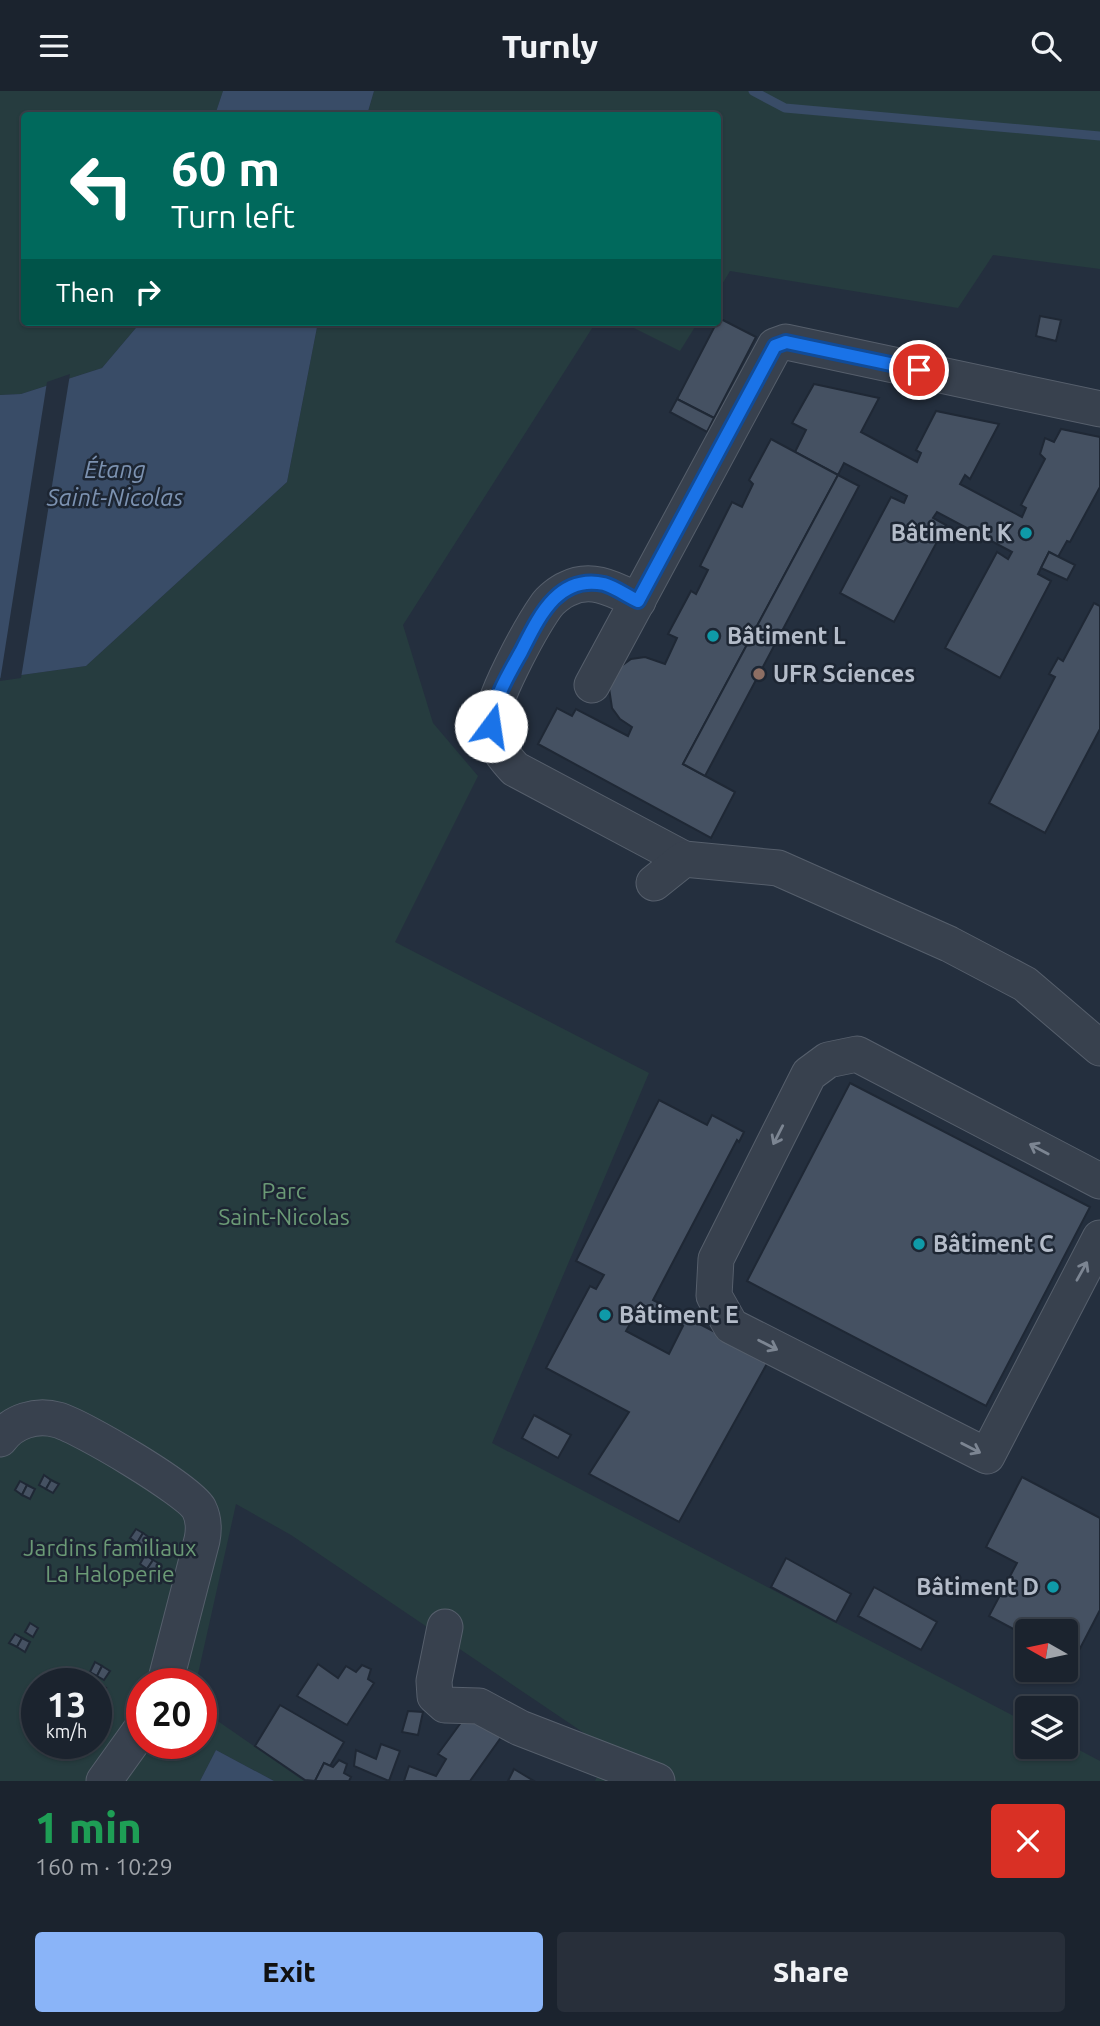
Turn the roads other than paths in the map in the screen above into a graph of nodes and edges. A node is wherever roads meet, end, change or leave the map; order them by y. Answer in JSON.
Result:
{"nodes":[{"id":1,"x":1100,"y":409,"type":"edge"},
{"id":2,"x":638,"y":601,"type":"junction"},
{"id":3,"x":592,"y":685,"type":"dead end"},
{"id":4,"x":684,"y":859,"type":"junction"},
{"id":5,"x":654,"y":883,"type":"dead end"},
{"id":6,"x":1100,"y":1048,"type":"edge"},
{"id":7,"x":1100,"y":1181,"type":"edge"},
{"id":8,"x":1100,"y":1238,"type":"edge"},
{"id":9,"x":0,"y":1439,"type":"edge"},
{"id":10,"x":445,"y":1627,"type":"dead end"},
{"id":11,"x":169,"y":1668,"type":"edge"},
{"id":12,"x":126,"y":1750,"type":"edge"},
{"id":13,"x":104,"y":1781,"type":"edge"},
{"id":14,"x":657,"y":1781,"type":"edge"}],
"edges":[{"from":1,"to":2,"type":"street"},
{"from":2,"to":3,"type":"street"},
{"from":2,"to":4,"type":"street"},
{"from":4,"to":5,"type":"street"},
{"from":4,"to":6,"type":"street"},
{"from":7,"to":8,"type":"street","one_way":true},
{"from":9,"to":11,"type":"street"},
{"from":10,"to":14,"type":"street"},
{"from":12,"to":13,"type":"street"}]}
